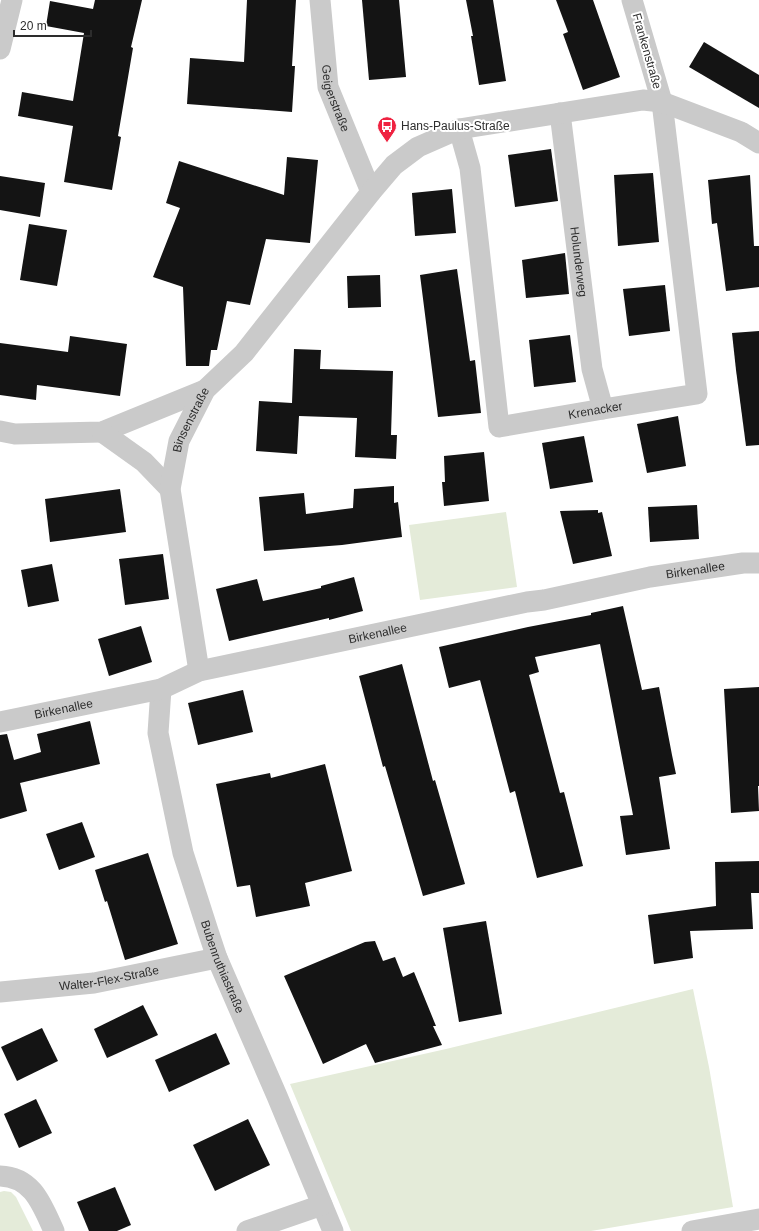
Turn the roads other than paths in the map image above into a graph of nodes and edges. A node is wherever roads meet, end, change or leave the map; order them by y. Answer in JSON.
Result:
{"nodes":[{"id":1,"x":12,"y":0,"type":"edge"},
{"id":2,"x":320,"y":0,"type":"edge"},
{"id":3,"x":632,"y":0,"type":"edge"},
{"id":4,"x":1,"y":40,"type":"edge"},
{"id":5,"x":662,"y":102,"type":"junction"},
{"id":6,"x":560,"y":113,"type":"junction"},
{"id":7,"x":459,"y":129,"type":"junction"},
{"id":8,"x":759,"y":142,"type":"edge"},
{"id":9,"x":371,"y":192,"type":"junction"},
{"id":10,"x":206,"y":390,"type":"junction"},
{"id":11,"x":603,"y":408,"type":"junction"},
{"id":12,"x":0,"y":431,"type":"edge"},
{"id":13,"x":102,"y":432,"type":"junction"},
{"id":14,"x":170,"y":488,"type":"junction"},
{"id":15,"x":759,"y":563,"type":"edge"},
{"id":16,"x":199,"y":671,"type":"junction"},
{"id":17,"x":161,"y":689,"type":"junction"},
{"id":18,"x":0,"y":722,"type":"edge"},
{"id":19,"x":217,"y":958,"type":"junction"},
{"id":20,"x":0,"y":992,"type":"edge"},
{"id":21,"x":0,"y":1176,"type":"edge"},
{"id":22,"x":322,"y":1205,"type":"junction"},
{"id":23,"x":759,"y":1219,"type":"edge"},
{"id":24,"x":54,"y":1231,"type":"edge"},
{"id":25,"x":247,"y":1231,"type":"edge"},
{"id":26,"x":333,"y":1231,"type":"edge"},
{"id":27,"x":692,"y":1231,"type":"edge"}],
"edges":[{"from":1,"to":4,"type":"street"},
{"from":2,"to":9,"type":"street","name":"Geigerstraße"},
{"from":3,"to":5,"type":"street","name":"Frankenstraße"},
{"from":5,"to":6,"type":"street"},
{"from":5,"to":8,"type":"street"},
{"from":5,"to":11,"type":"street","name":"Krenacker"},
{"from":6,"to":7,"type":"street"},
{"from":6,"to":11,"type":"street","name":"Holunderweg"},
{"from":7,"to":9,"type":"street"},
{"from":7,"to":11,"type":"street","name":"Krenacker"},
{"from":9,"to":10,"type":"street"},
{"from":10,"to":13,"type":"street","name":"Binsenstraße"},
{"from":10,"to":14,"type":"street","name":"Binsenstraße"},
{"from":12,"to":13,"type":"street","name":"Binsenstraße"},
{"from":13,"to":14,"type":"street"},
{"from":14,"to":16,"type":"street","name":"Binsenstraße"},
{"from":15,"to":16,"type":"street","name":"Birkenallee"},
{"from":16,"to":17,"type":"street","name":"Birkenallee"},
{"from":17,"to":18,"type":"street","name":"Birkenallee"},
{"from":17,"to":19,"type":"street","name":"Bubenruthiastraße"},
{"from":19,"to":20,"type":"street","name":"Walter-Flex-Straße"},
{"from":19,"to":22,"type":"street","name":"Bubenruthiastraße"},
{"from":21,"to":24,"type":"street"},
{"from":22,"to":25,"type":"street"},
{"from":22,"to":26,"type":"street","name":"Bubenruthiastraße"},
{"from":23,"to":27,"type":"street"}]}
